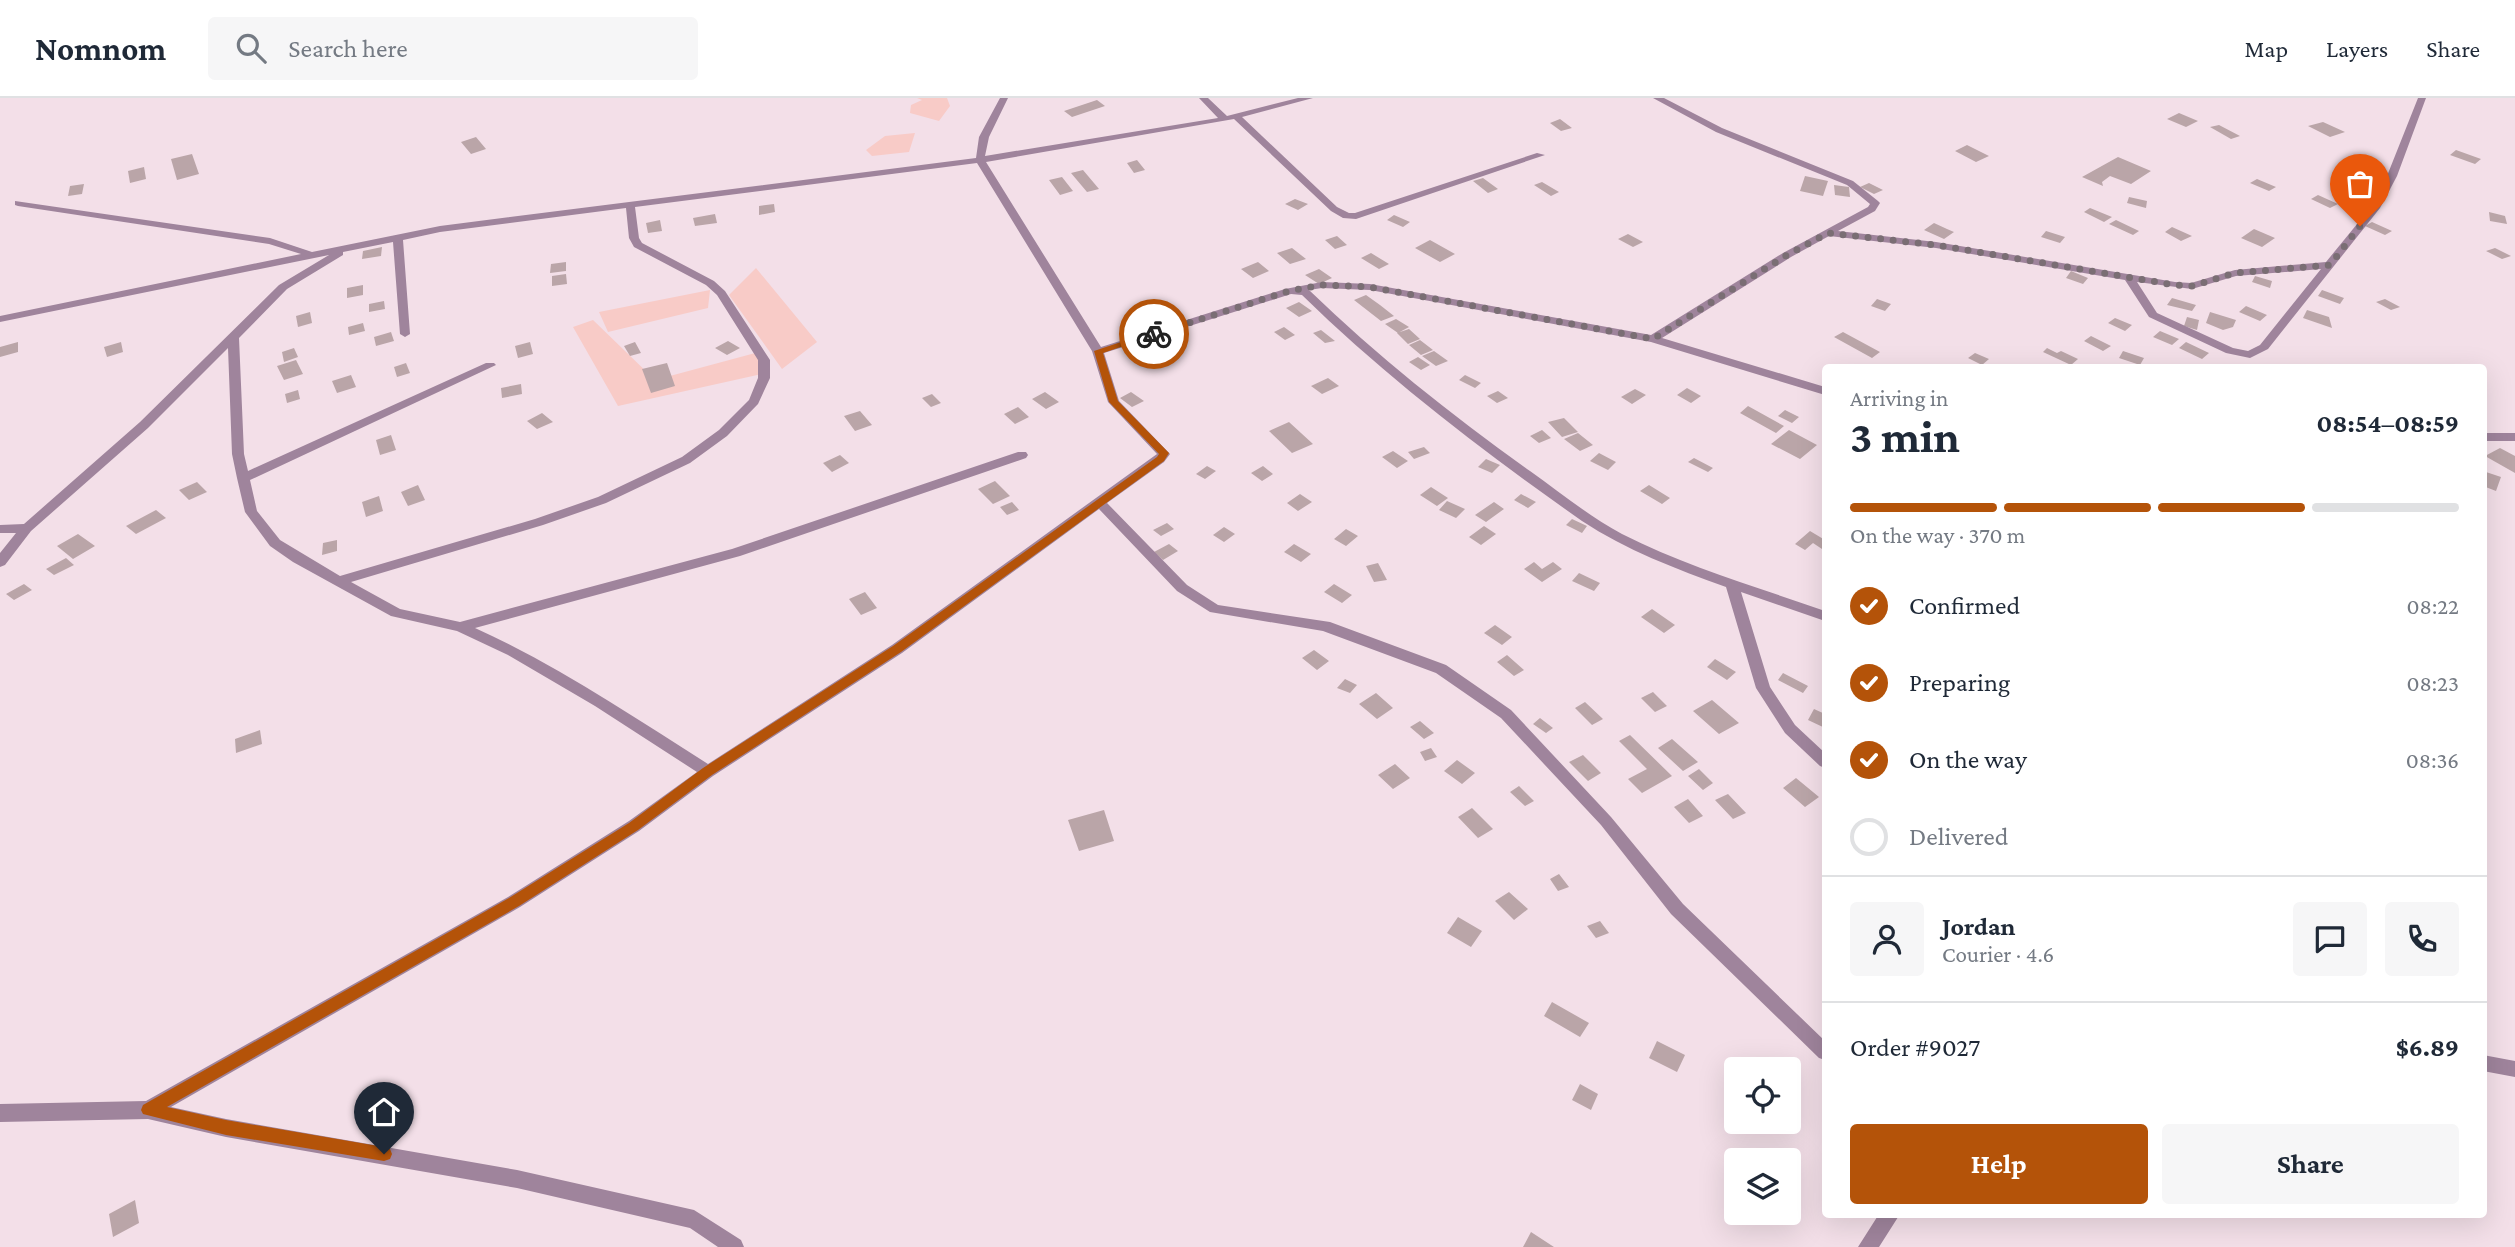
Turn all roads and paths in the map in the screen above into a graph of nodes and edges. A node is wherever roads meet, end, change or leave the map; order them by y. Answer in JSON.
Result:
{"nodes":[{"id":1,"x":1004,"y":98,"type":"edge"},
{"id":2,"x":1203,"y":98,"type":"edge"},
{"id":3,"x":1309,"y":98,"type":"edge"},
{"id":4,"x":1657,"y":98,"type":"edge"},
{"id":5,"x":2422,"y":98,"type":"edge"},
{"id":6,"x":1236,"y":116,"type":"junction"},
{"id":7,"x":1225,"y":119,"type":"junction"},
{"id":8,"x":1540,"y":155,"type":"dead end"},
{"id":9,"x":980,"y":160,"type":"junction"},
{"id":10,"x":18,"y":202,"type":"dead end"},
{"id":11,"x":630,"y":204,"type":"junction"},
{"id":12,"x":1828,"y":233,"type":"junction"},
{"id":13,"x":398,"y":237,"type":"junction"},
{"id":14,"x":353,"y":246,"type":"junction"},
{"id":15,"x":313,"y":254,"type":"junction"},
{"id":16,"x":2330,"y":265,"type":"junction"},
{"id":17,"x":2129,"y":278,"type":"junction"},
{"id":18,"x":1297,"y":291,"type":"junction"},
{"id":19,"x":0,"y":319,"type":"edge"},
{"id":20,"x":405,"y":334,"type":"dead end"},
{"id":21,"x":233,"y":337,"type":"junction"},
{"id":22,"x":1653,"y":339,"type":"junction"},
{"id":23,"x":1098,"y":351,"type":"junction"},
{"id":24,"x":490,"y":365,"type":"dead end"},
{"id":25,"x":1822,"y":390,"type":"edge"},
{"id":26,"x":2487,"y":437,"type":"edge"},
{"id":27,"x":2515,"y":437,"type":"edge"},
{"id":28,"x":1022,"y":455,"type":"dead end"},
{"id":29,"x":243,"y":478,"type":"junction"},
{"id":30,"x":1099,"y":502,"type":"junction"},
{"id":31,"x":27,"y":528,"type":"junction"},
{"id":32,"x":0,"y":529,"type":"edge"},
{"id":33,"x":0,"y":562,"type":"edge"},
{"id":34,"x":339,"y":581,"type":"junction"},
{"id":35,"x":1732,"y":584,"type":"junction"},
{"id":36,"x":1822,"y":615,"type":"edge"},
{"id":37,"x":460,"y":627,"type":"junction"},
{"id":38,"x":1822,"y":759,"type":"edge"},
{"id":39,"x":708,"y":772,"type":"junction"},
{"id":40,"x":1822,"y":1049,"type":"edge"},
{"id":41,"x":2487,"y":1064,"type":"edge"},
{"id":42,"x":2515,"y":1069,"type":"edge"},
{"id":43,"x":148,"y":1110,"type":"junction"},
{"id":44,"x":0,"y":1113,"type":"edge"},
{"id":45,"x":1888,"y":1218,"type":"edge"},
{"id":46,"x":734,"y":1247,"type":"edge"},
{"id":47,"x":1868,"y":1247,"type":"edge"}],
"edges":[{"from":1,"to":9,"type":"street"},
{"from":2,"to":7,"type":"street"},
{"from":3,"to":6,"type":"street"},
{"from":4,"to":12,"type":"street"},
{"from":5,"to":16,"type":"street"},
{"from":6,"to":7,"type":"street"},
{"from":6,"to":8,"type":"street"},
{"from":7,"to":9,"type":"street"},
{"from":9,"to":11,"type":"street"},
{"from":9,"to":23,"type":"street"},
{"from":10,"to":15,"type":"street"},
{"from":11,"to":13,"type":"street"},
{"from":11,"to":34,"type":"street"},
{"from":12,"to":17,"type":"street"},
{"from":12,"to":22,"type":"street"},
{"from":13,"to":14,"type":"street"},
{"from":13,"to":20,"type":"street"},
{"from":14,"to":15,"type":"street"},
{"from":14,"to":21,"type":"street"},
{"from":15,"to":19,"type":"street"},
{"from":16,"to":17,"type":"street"},
{"from":16,"to":17,"type":"street"},
{"from":18,"to":22,"type":"street"},
{"from":18,"to":23,"type":"street"},
{"from":18,"to":35,"type":"street"},
{"from":21,"to":29,"type":"street"},
{"from":21,"to":31,"type":"street"},
{"from":22,"to":25,"type":"street"},
{"from":23,"to":30,"type":"street"},
{"from":24,"to":29,"type":"street"},
{"from":26,"to":27,"type":"street"},
{"from":28,"to":37,"type":"street"},
{"from":29,"to":34,"type":"street"},
{"from":30,"to":39,"type":"street"},
{"from":30,"to":40,"type":"street"},
{"from":31,"to":32,"type":"street"},
{"from":31,"to":33,"type":"street"},
{"from":34,"to":37,"type":"street"},
{"from":35,"to":36,"type":"street"},
{"from":35,"to":38,"type":"street"},
{"from":37,"to":39,"type":"street"},
{"from":39,"to":43,"type":"street"},
{"from":41,"to":42,"type":"street"},
{"from":43,"to":44,"type":"street"},
{"from":43,"to":46,"type":"street"},
{"from":45,"to":47,"type":"street"}]}
